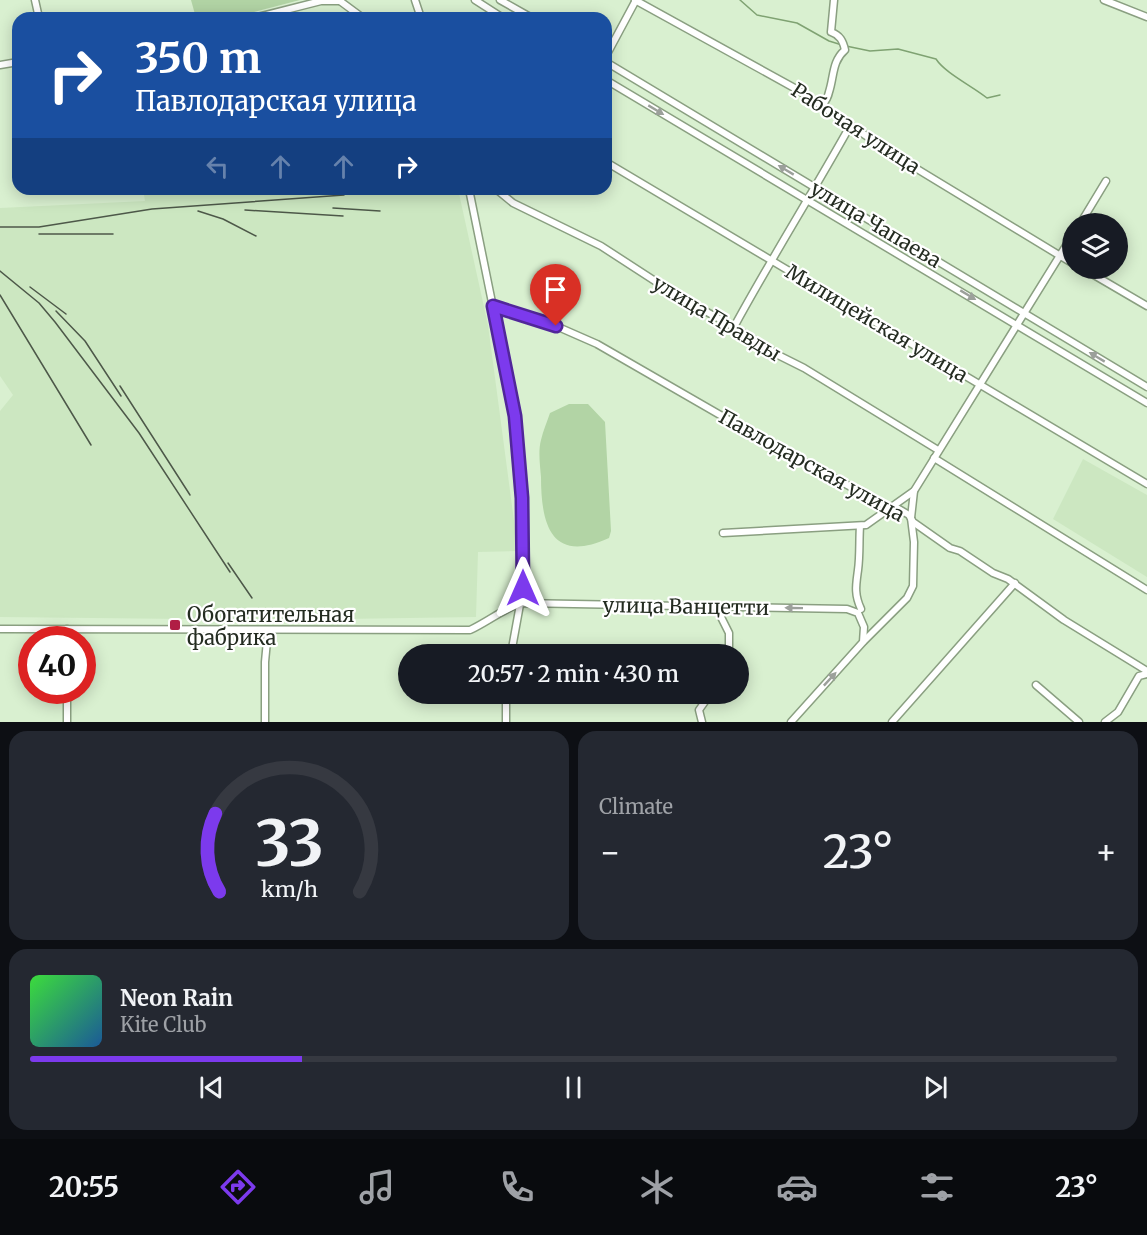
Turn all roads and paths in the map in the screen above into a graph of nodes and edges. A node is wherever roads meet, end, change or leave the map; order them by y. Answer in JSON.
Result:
{"nodes":[{"id":1,"x":340,"y":0,"type":"edge"},
{"id":2,"x":475,"y":0,"type":"edge"},
{"id":3,"x":500,"y":0,"type":"edge"},
{"id":4,"x":636,"y":0,"type":"edge"},
{"id":5,"x":834,"y":0,"type":"edge"},
{"id":6,"x":1104,"y":0,"type":"edge"},
{"id":7,"x":278,"y":12,"type":"edge"},
{"id":8,"x":355,"y":12,"type":"edge"},
{"id":9,"x":494,"y":12,"type":"edge"},
{"id":10,"x":521,"y":12,"type":"edge"},
{"id":11,"x":1147,"y":17,"type":"edge"},
{"id":12,"x":612,"y":45,"type":"edge"},
{"id":13,"x":612,"y":66,"type":"edge"},
{"id":14,"x":612,"y":84,"type":"edge"},
{"id":15,"x":822,"y":106,"type":"junction"},
{"id":16,"x":850,"y":126,"type":"junction"},
{"id":17,"x":612,"y":166,"type":"edge"},
{"id":18,"x":1106,"y":181,"type":"dead end"},
{"id":19,"x":815,"y":187,"type":"junction"},
{"id":20,"x":471,"y":195,"type":"edge"},
{"id":21,"x":503,"y":195,"type":"edge"},
{"id":22,"x":807,"y":200,"type":"junction"},
{"id":23,"x":1087,"y":213,"type":"edge"},
{"id":24,"x":1062,"y":253,"type":"edge"},
{"id":25,"x":1060,"y":256,"type":"junction"},
{"id":26,"x":771,"y":259,"type":"junction"},
{"id":27,"x":1101,"y":279,"type":"edge"},
{"id":28,"x":493,"y":306,"type":"junction"},
{"id":29,"x":1147,"y":306,"type":"edge"},
{"id":30,"x":1024,"y":313,"type":"junction"},
{"id":31,"x":1017,"y":324,"type":"junction"},
{"id":32,"x":734,"y":327,"type":"junction"},
{"id":33,"x":979,"y":384,"type":"junction"},
{"id":34,"x":1147,"y":387,"type":"edge"},
{"id":35,"x":1147,"y":403,"type":"edge"},
{"id":36,"x":938,"y":450,"type":"junction"},
{"id":37,"x":933,"y":458,"type":"junction"},
{"id":38,"x":1147,"y":484,"type":"edge"},
{"id":39,"x":914,"y":490,"type":"junction"},
{"id":40,"x":890,"y":508,"type":"junction"},
{"id":41,"x":911,"y":518,"type":"junction"},
{"id":42,"x":860,"y":526,"type":"junction"},
{"id":43,"x":723,"y":533,"type":"dead end"},
{"id":44,"x":1015,"y":583,"type":"junction"},
{"id":45,"x":1147,"y":590,"type":"edge"},
{"id":46,"x":520,"y":603,"type":"junction"},
{"id":47,"x":716,"y":607,"type":"junction"},
{"id":48,"x":861,"y":609,"type":"dead end"},
{"id":49,"x":0,"y":629,"type":"edge"},
{"id":50,"x":18,"y":629,"type":"edge"},
{"id":51,"x":96,"y":629,"type":"edge"},
{"id":52,"x":268,"y":630,"type":"junction"},
{"id":53,"x":863,"y":642,"type":"junction"},
{"id":54,"x":513,"y":644,"type":"edge"},
{"id":55,"x":729,"y":644,"type":"edge"},
{"id":56,"x":1147,"y":673,"type":"edge"},
{"id":57,"x":1036,"y":685,"type":"dead end"},
{"id":58,"x":67,"y":704,"type":"edge"},
{"id":59,"x":506,"y":704,"type":"edge"},
{"id":60,"x":703,"y":704,"type":"edge"},
{"id":61,"x":67,"y":722,"type":"edge"},
{"id":62,"x":265,"y":722,"type":"edge"},
{"id":63,"x":506,"y":722,"type":"edge"},
{"id":64,"x":702,"y":722,"type":"edge"},
{"id":65,"x":791,"y":722,"type":"edge"},
{"id":66,"x":892,"y":722,"type":"edge"},
{"id":67,"x":1079,"y":722,"type":"edge"},
{"id":68,"x":1105,"y":722,"type":"edge"}],
"edges":[{"from":1,"to":7,"type":"street"},
{"from":1,"to":8,"type":"street"},
{"from":2,"to":9,"type":"street"},
{"from":3,"to":10,"type":"street"},
{"from":4,"to":12,"type":"street"},
{"from":4,"to":15,"type":"street","name":"Рабочая улица"},
{"from":5,"to":15,"type":"street"},
{"from":6,"to":11,"type":"street"},
{"from":19,"to":13,"type":"street","name":"улица Чапаева","one_way":true},
{"from":14,"to":22,"type":"street","name":"улица Чапаева","one_way":true},
{"from":15,"to":16,"type":"street","name":"Рабочая улица"},
{"from":16,"to":19,"type":"street"},
{"from":16,"to":25,"type":"street","name":"Рабочая улица"},
{"from":17,"to":26,"type":"street","name":"Милицейская улица"},
{"from":18,"to":23,"type":"street"},
{"from":19,"to":22,"type":"street"},
{"from":19,"to":30,"type":"street","name":"улица Чапаева"},
{"from":20,"to":28,"type":"street"},
{"from":21,"to":32,"type":"street","name":"улица Правды"},
{"from":22,"to":26,"type":"street"},
{"from":22,"to":31,"type":"street","name":"улица Чапаева","one_way":true},
{"from":24,"to":25,"type":"street"},
{"from":25,"to":30,"type":"street"},
{"from":26,"to":32,"type":"street"},
{"from":26,"to":33,"type":"street","name":"Милицейская улица"},
{"from":27,"to":29,"type":"street"},
{"from":28,"to":40,"type":"street","name":"Павлодарская улица"},
{"from":28,"to":46,"type":"street"},
{"from":30,"to":31,"type":"street"},
{"from":34,"to":30,"type":"street","name":"улица Чапаева","one_way":true},
{"from":31,"to":33,"type":"street"},
{"from":31,"to":35,"type":"street","name":"улица Чапаева"},
{"from":32,"to":36,"type":"street","name":"улица Правды"},
{"from":33,"to":36,"type":"street"},
{"from":33,"to":38,"type":"street","name":"Милицейская улица"},
{"from":36,"to":37,"type":"street"},
{"from":37,"to":39,"type":"street"},
{"from":37,"to":45,"type":"street"},
{"from":39,"to":40,"type":"street"},
{"from":39,"to":41,"type":"street"},
{"from":40,"to":41,"type":"street","name":"Павлодарская улица"},
{"from":40,"to":42,"type":"street"},
{"from":41,"to":44,"type":"street","name":"Павлодарская улица"},
{"from":41,"to":53,"type":"street"},
{"from":42,"to":43,"type":"street"},
{"from":42,"to":48,"type":"street"},
{"from":44,"to":56,"type":"street","name":"Павлодарская улица"},
{"from":44,"to":66,"type":"street"},
{"from":46,"to":47,"type":"street","name":"улица Ванцетти"},
{"from":46,"to":52,"type":"street"},
{"from":46,"to":54,"type":"street"},
{"from":53,"to":47,"type":"street","name":"улица Ванцетти","one_way":true},
{"from":47,"to":55,"type":"street"},
{"from":49,"to":50,"type":"street"},
{"from":51,"to":52,"type":"street"},
{"from":52,"to":62,"type":"street"},
{"from":65,"to":53,"type":"street","one_way":true},
{"from":56,"to":68,"type":"street"},
{"from":57,"to":67,"type":"street"},
{"from":58,"to":61,"type":"street"},
{"from":59,"to":63,"type":"street"},
{"from":60,"to":64,"type":"street"}]}
